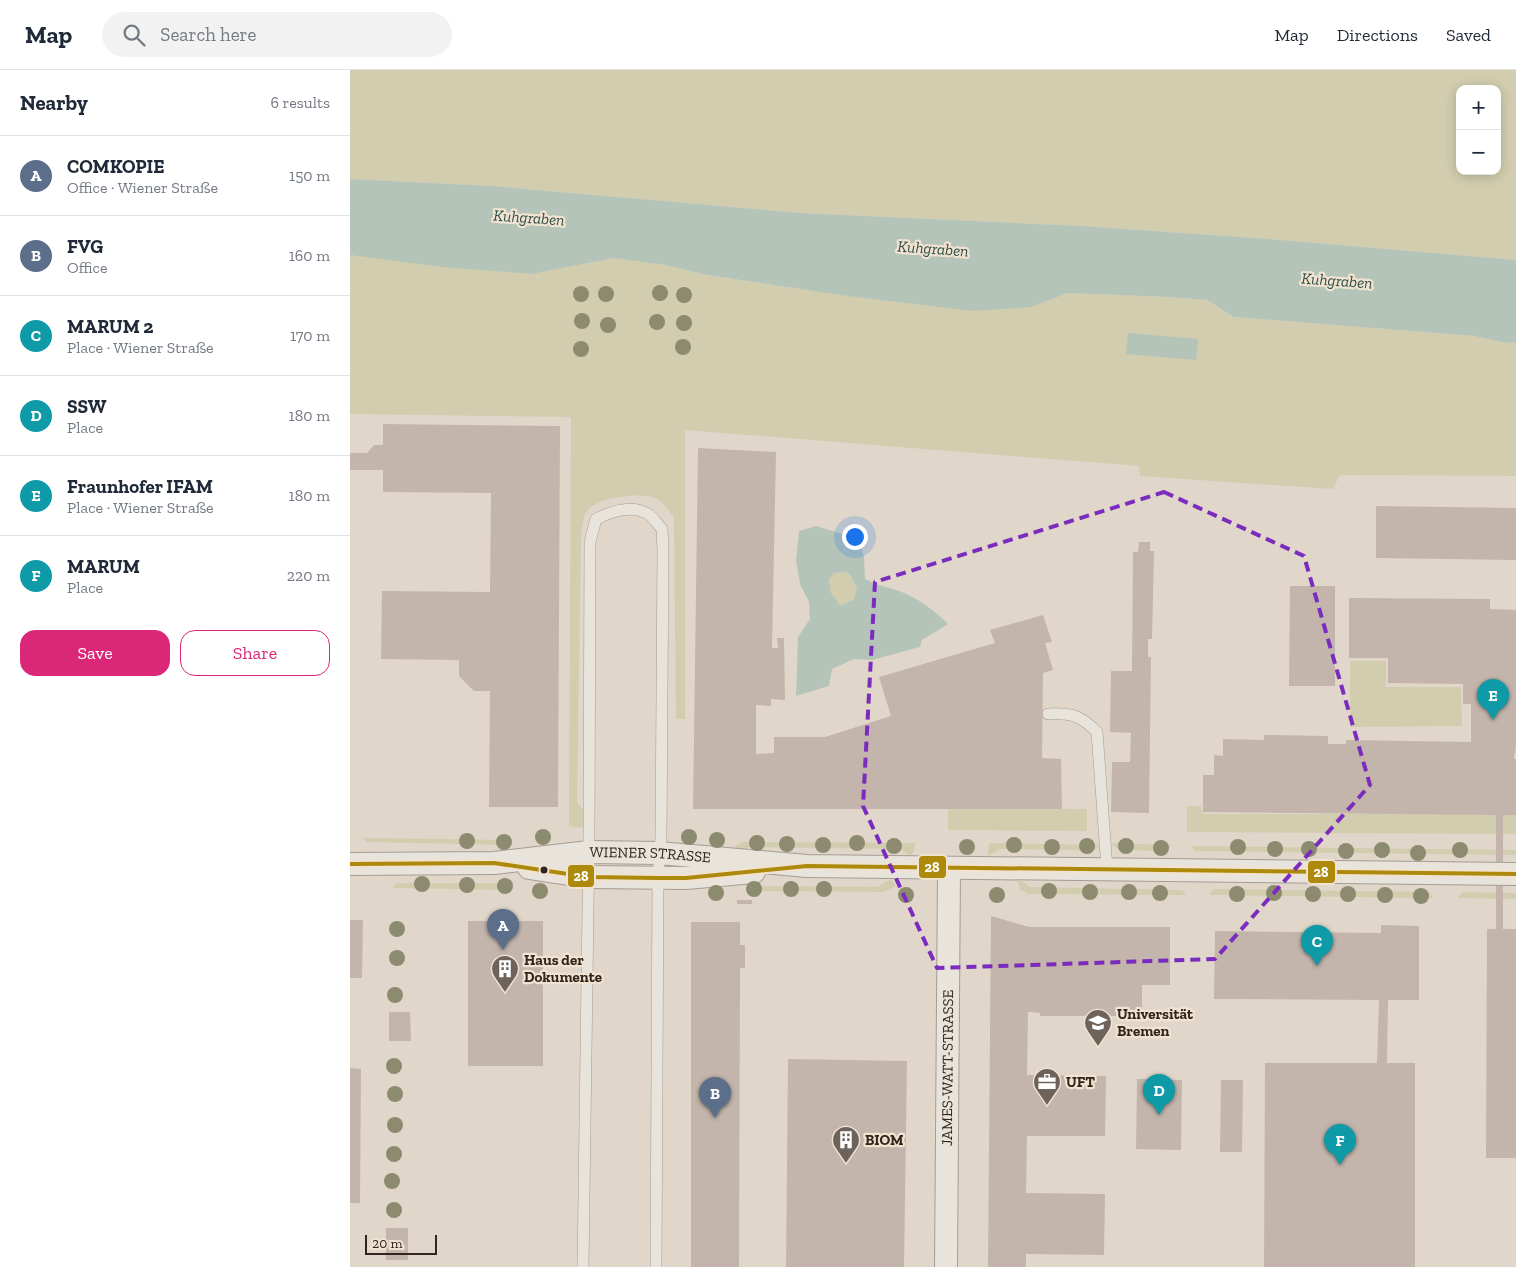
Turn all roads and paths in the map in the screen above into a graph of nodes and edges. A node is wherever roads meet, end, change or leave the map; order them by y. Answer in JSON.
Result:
{"nodes":[{"id":1,"x":1048,"y":714,"type":"dead end"},
{"id":2,"x":589,"y":852,"type":"junction"},
{"id":3,"x":659,"y":853,"type":"junction"},
{"id":4,"x":494,"y":862,"type":"junction"},
{"id":5,"x":350,"y":864,"type":"edge"},
{"id":6,"x":807,"y":866,"type":"junction"},
{"id":7,"x":949,"y":869,"type":"junction"},
{"id":8,"x":1107,"y":869,"type":"junction"},
{"id":9,"x":1516,"y":874,"type":"edge"},
{"id":10,"x":588,"y":877,"type":"junction"},
{"id":11,"x":658,"y":878,"type":"junction"},
{"id":12,"x":583,"y":1267,"type":"edge"},
{"id":13,"x":656,"y":1267,"type":"edge"},
{"id":14,"x":946,"y":1267,"type":"edge"}],
"edges":[{"from":1,"to":8,"type":"lane"},
{"from":2,"to":3,"type":"street","name":"WIENER STRASSE"},
{"from":2,"to":3,"type":"lane"},
{"from":2,"to":4,"type":"street","name":"WIENER STRASSE"},
{"from":2,"to":10,"type":"lane"},
{"from":3,"to":6,"type":"street","name":"WIENER STRASSE"},
{"from":3,"to":11,"type":"lane"},
{"from":4,"to":5,"type":"street","name":"WIENER STRASSE"},
{"from":4,"to":10,"type":"street","name":"WIENER STRASSE"},
{"from":6,"to":7,"type":"street","name":"WIENER STRASSE"},
{"from":6,"to":11,"type":"street","name":"WIENER STRASSE"},
{"from":7,"to":8,"type":"street","name":"WIENER STRASSE"},
{"from":7,"to":14,"type":"street","name":"JAMES-WATT-STRASSE"},
{"from":8,"to":9,"type":"street","name":"WIENER STRASSE"},
{"from":10,"to":11,"type":"street","name":"WIENER STRASSE"},
{"from":10,"to":12,"type":"lane"},
{"from":11,"to":13,"type":"lane"}]}
